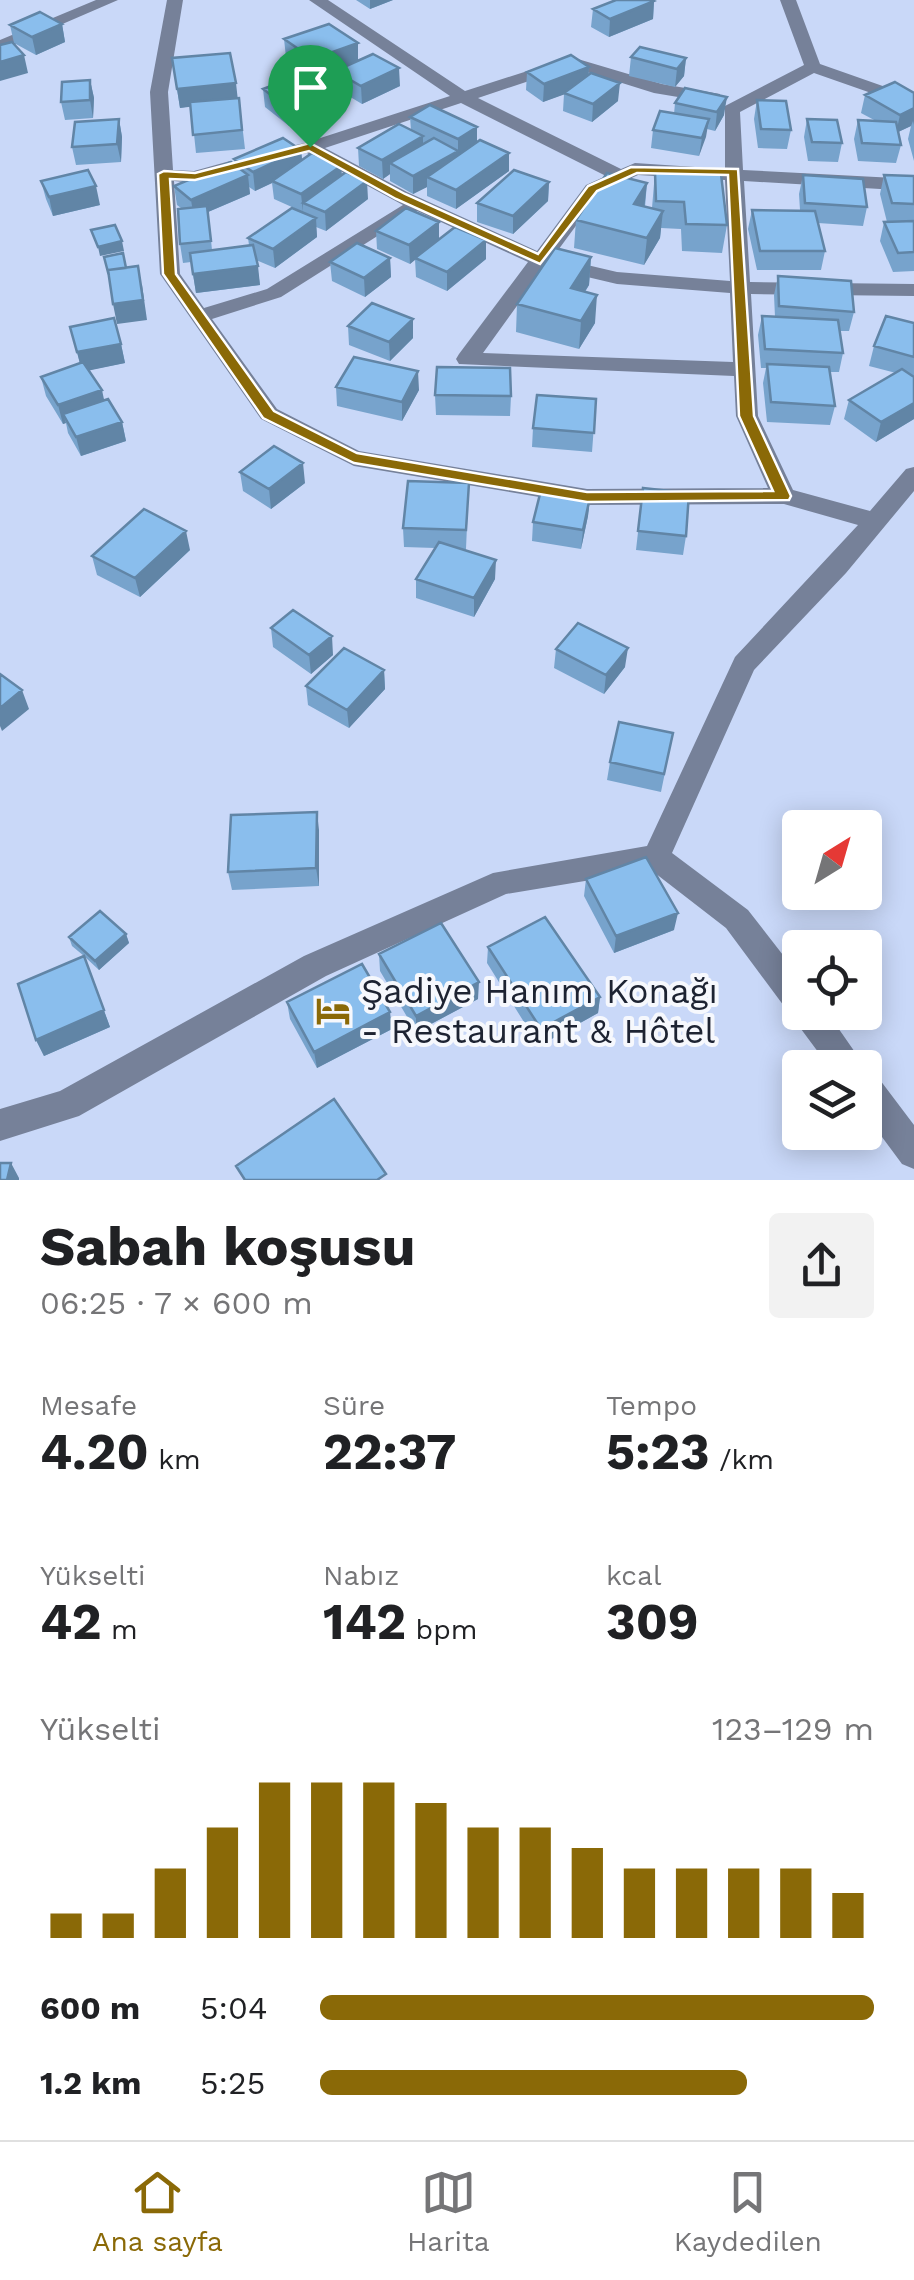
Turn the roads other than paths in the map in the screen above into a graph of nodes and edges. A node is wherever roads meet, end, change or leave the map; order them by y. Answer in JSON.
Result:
{"nodes":[{"id":1,"x":110,"y":0,"type":"edge"},
{"id":2,"x":175,"y":0,"type":"edge"},
{"id":3,"x":317,"y":0,"type":"edge"},
{"id":4,"x":788,"y":0,"type":"edge"},
{"id":5,"x":0,"y":46,"type":"edge"},
{"id":6,"x":813,"y":67,"type":"junction"},
{"id":7,"x":466,"y":98,"type":"junction"},
{"id":8,"x":744,"y":103,"type":"junction"},
{"id":9,"x":914,"y":103,"type":"edge"},
{"id":10,"x":310,"y":147,"type":"junction"},
{"id":11,"x":734,"y":172,"type":"junction"},
{"id":12,"x":164,"y":174,"type":"junction"},
{"id":13,"x":621,"y":176,"type":"junction"},
{"id":14,"x":914,"y":185,"type":"edge"},
{"id":15,"x":418,"y":204,"type":"junction"},
{"id":16,"x":540,"y":260,"type":"junction"},
{"id":17,"x":740,"y":288,"type":"junction"},
{"id":18,"x":914,"y":290,"type":"edge"},
{"id":19,"x":199,"y":316,"type":"junction"},
{"id":20,"x":744,"y":370,"type":"junction"},
{"id":21,"x":914,"y":475,"type":"edge"},
{"id":22,"x":784,"y":496,"type":"junction"},
{"id":23,"x":874,"y":522,"type":"junction"},
{"id":24,"x":656,"y":857,"type":"junction"},
{"id":25,"x":782,"y":977,"type":"edge"},
{"id":26,"x":882,"y":1110,"type":"edge"},
{"id":27,"x":0,"y":1125,"type":"edge"},
{"id":28,"x":914,"y":1152,"type":"edge"}],
"edges":[{"from":1,"to":5,"type":"street"},
{"from":2,"to":12,"type":"street"},
{"from":3,"to":7,"type":"street"},
{"from":4,"to":6,"type":"street"},
{"from":6,"to":8,"type":"street"},
{"from":6,"to":9,"type":"street"},
{"from":7,"to":8,"type":"street"},
{"from":7,"to":10,"type":"street"},
{"from":7,"to":13,"type":"street"},
{"from":8,"to":11,"type":"street"},
{"from":10,"to":12,"type":"street"},
{"from":10,"to":15,"type":"street"},
{"from":11,"to":13,"type":"street"},
{"from":11,"to":14,"type":"street"},
{"from":11,"to":17,"type":"street"},
{"from":12,"to":19,"type":"street"},
{"from":13,"to":16,"type":"street"},
{"from":15,"to":16,"type":"street"},
{"from":15,"to":19,"type":"street"},
{"from":16,"to":17,"type":"street"},
{"from":16,"to":20,"type":"street"},
{"from":17,"to":18,"type":"street"},
{"from":17,"to":20,"type":"street"},
{"from":19,"to":22,"type":"street"},
{"from":20,"to":22,"type":"street"},
{"from":21,"to":23,"type":"street"},
{"from":22,"to":23,"type":"street"},
{"from":23,"to":24,"type":"street"},
{"from":24,"to":25,"type":"street"},
{"from":24,"to":27,"type":"street"},
{"from":26,"to":28,"type":"street"}]}
